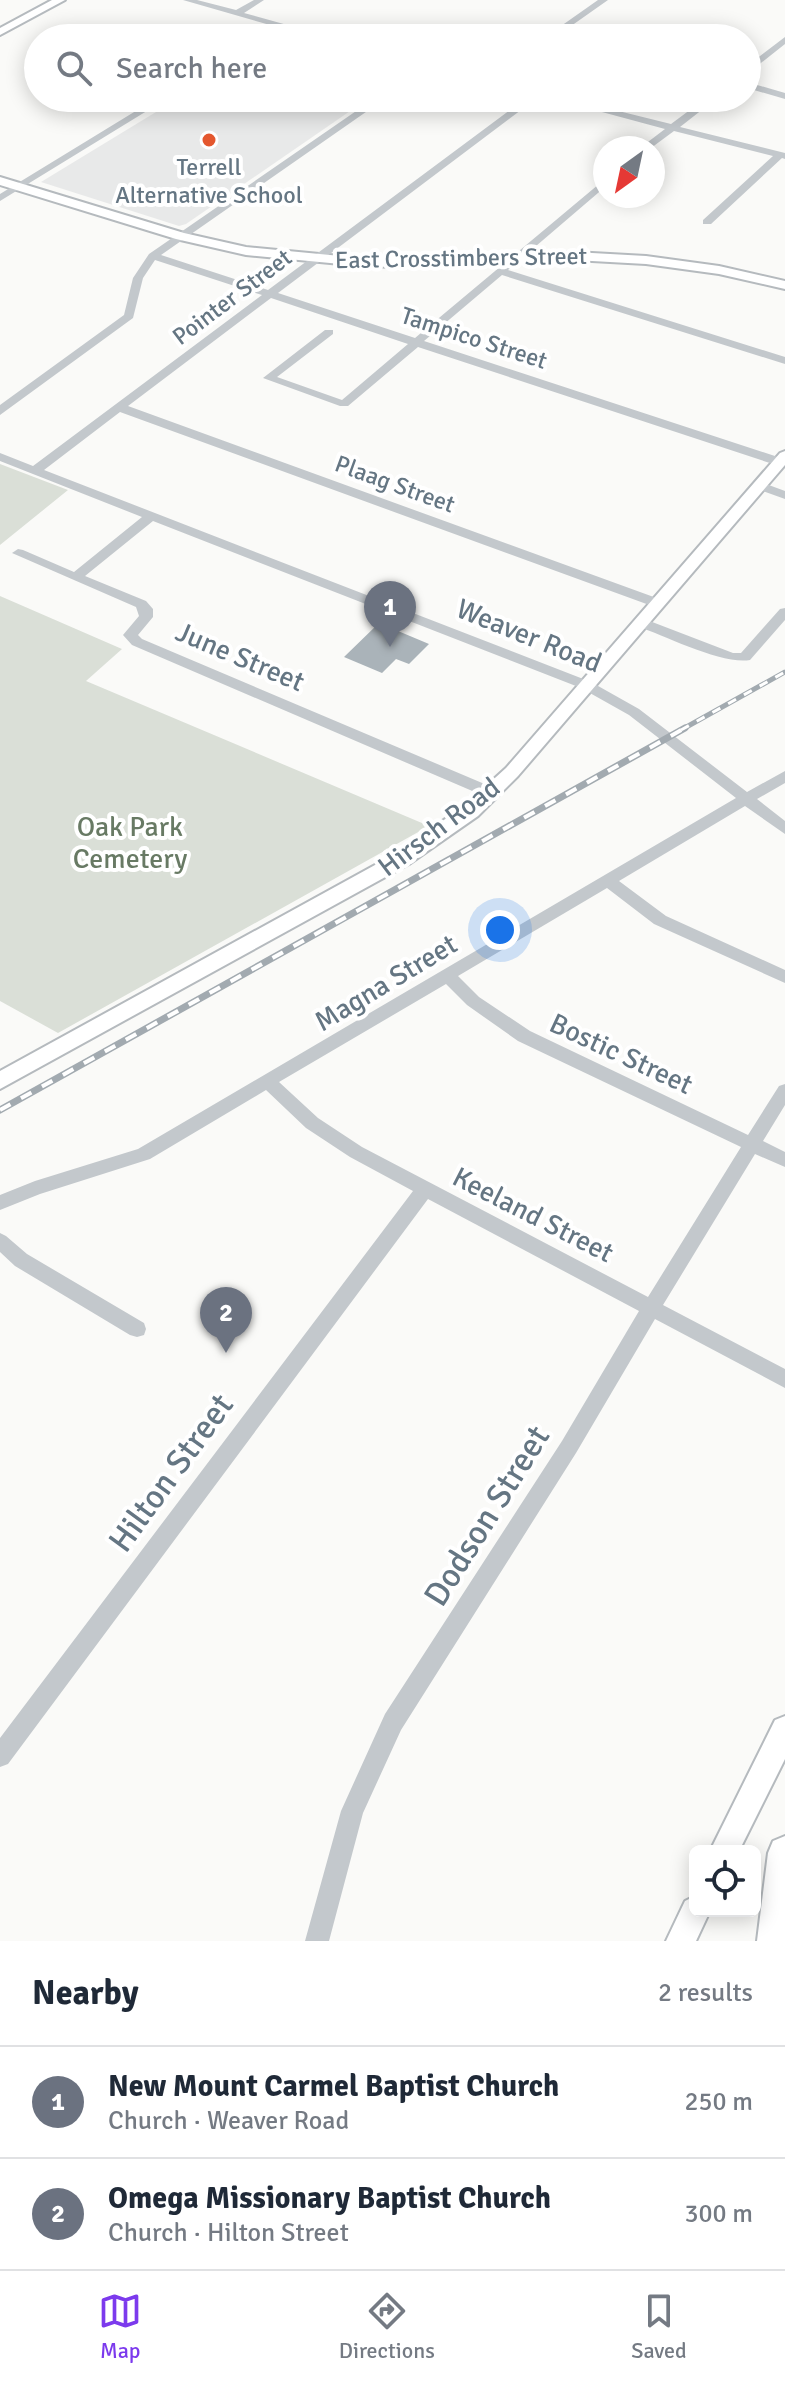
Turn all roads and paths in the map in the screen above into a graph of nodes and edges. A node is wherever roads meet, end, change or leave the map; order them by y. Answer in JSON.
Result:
{"nodes":[{"id":1,"x":48,"y":0,"type":"edge"},
{"id":2,"x":60,"y":0,"type":"edge"},
{"id":3,"x":187,"y":0,"type":"edge"},
{"id":4,"x":260,"y":0,"type":"edge"},
{"id":5,"x":604,"y":0,"type":"edge"},
{"id":6,"x":32,"y":12,"type":"junction"},
{"id":7,"x":237,"y":13,"type":"junction"},
{"id":8,"x":278,"y":24,"type":"edge"},
{"id":9,"x":569,"y":24,"type":"edge"},
{"id":10,"x":0,"y":25,"type":"edge"},
{"id":11,"x":0,"y":32,"type":"edge"},
{"id":12,"x":785,"y":40,"type":"edge"},
{"id":13,"x":761,"y":61,"type":"edge"},
{"id":14,"x":761,"y":77,"type":"edge"},
{"id":15,"x":785,"y":85,"type":"edge"},
{"id":16,"x":761,"y":89,"type":"edge"},
{"id":17,"x":785,"y":96,"type":"edge"},
{"id":18,"x":140,"y":112,"type":"edge"},
{"id":19,"x":361,"y":112,"type":"edge"},
{"id":20,"x":513,"y":112,"type":"edge"},
{"id":21,"x":608,"y":112,"type":"edge"},
{"id":22,"x":694,"y":112,"type":"edge"},
{"id":23,"x":668,"y":128,"type":"junction"},
{"id":24,"x":659,"y":136,"type":"edge"},
{"id":25,"x":782,"y":156,"type":"edge"},
{"id":26,"x":0,"y":171,"type":"edge"},
{"id":27,"x":0,"y":181,"type":"edge"},
{"id":28,"x":23,"y":184,"type":"junction"},
{"id":29,"x":593,"y":192,"type":"edge"},
{"id":30,"x":0,"y":198,"type":"edge"},
{"id":31,"x":707,"y":222,"type":"dead end"},
{"id":32,"x":181,"y":236,"type":"junction"},
{"id":33,"x":153,"y":256,"type":"junction"},
{"id":34,"x":518,"y":257,"type":"junction"},
{"id":35,"x":315,"y":259,"type":"junction"},
{"id":36,"x":500,"y":271,"type":"junction"},
{"id":37,"x":785,"y":285,"type":"edge"},
{"id":38,"x":269,"y":294,"type":"junction"},
{"id":39,"x":329,"y":332,"type":"dead end"},
{"id":40,"x":417,"y":342,"type":"junction"},
{"id":41,"x":785,"y":361,"type":"edge"},
{"id":42,"x":118,"y":407,"type":"junction"},
{"id":43,"x":0,"y":411,"type":"edge"},
{"id":44,"x":0,"y":457,"type":"edge"},
{"id":45,"x":783,"y":459,"type":"edge"},
{"id":46,"x":34,"y":471,"type":"junction"},
{"id":47,"x":761,"y":486,"type":"junction"},
{"id":48,"x":785,"y":495,"type":"edge"},
{"id":49,"x":151,"y":516,"type":"junction"},
{"id":50,"x":18,"y":553,"type":"dead end"},
{"id":51,"x":76,"y":577,"type":"junction"},
{"id":52,"x":657,"y":603,"type":"junction"},
{"id":53,"x":785,"y":612,"type":"edge"},
{"id":54,"x":642,"y":623,"type":"junction"},
{"id":55,"x":586,"y":685,"type":"junction"},
{"id":56,"x":785,"y":776,"type":"edge"},
{"id":57,"x":489,"y":792,"type":"junction"},
{"id":58,"x":746,"y":799,"type":"junction"},
{"id":59,"x":785,"y":829,"type":"edge"},
{"id":60,"x":609,"y":882,"type":"junction"},
{"id":61,"x":448,"y":976,"type":"junction"},
{"id":62,"x":785,"y":977,"type":"edge"},
{"id":63,"x":0,"y":1081,"type":"edge"},
{"id":64,"x":269,"y":1083,"type":"junction"},
{"id":65,"x":785,"y":1091,"type":"edge"},
{"id":66,"x":752,"y":1144,"type":"junction"},
{"id":67,"x":785,"y":1160,"type":"edge"},
{"id":68,"x":424,"y":1190,"type":"junction"},
{"id":69,"x":0,"y":1203,"type":"edge"},
{"id":70,"x":0,"y":1241,"type":"edge"},
{"id":71,"x":651,"y":1308,"type":"junction"},
{"id":72,"x":137,"y":1329,"type":"dead end"},
{"id":73,"x":785,"y":1379,"type":"edge"},
{"id":74,"x":785,"y":1730,"type":"edge"},
{"id":75,"x":0,"y":1756,"type":"edge"},
{"id":76,"x":727,"y":1845,"type":"edge"},
{"id":77,"x":785,"y":1853,"type":"edge"},
{"id":78,"x":692,"y":1917,"type":"edge"},
{"id":79,"x":785,"y":1932,"type":"edge"},
{"id":80,"x":317,"y":1941,"type":"edge"},
{"id":81,"x":681,"y":1941,"type":"edge"},
{"id":82,"x":775,"y":1941,"type":"edge"},
{"id":83,"x":781,"y":1941,"type":"edge"}],
"edges":[{"from":1,"to":6,"type":"main road"},
{"from":2,"to":6,"type":"main road"},
{"from":3,"to":7,"type":"street"},
{"from":4,"to":7,"type":"street"},
{"from":5,"to":9,"type":"street"},
{"from":6,"to":10,"type":"main road"},
{"from":6,"to":11,"type":"main road"},
{"from":7,"to":8,"type":"street"},
{"from":12,"to":13,"type":"street"},
{"from":14,"to":15,"type":"street"},
{"from":16,"to":17,"type":"street"},
{"from":18,"to":28,"type":"street"},
{"from":19,"to":32,"type":"street"},
{"from":20,"to":35,"type":"street","name":"Pointer Street"},
{"from":21,"to":23,"type":"street"},
{"from":22,"to":23,"type":"street"},
{"from":23,"to":24,"type":"street"},
{"from":23,"to":25,"type":"street"},
{"from":25,"to":31,"type":"street"},
{"from":26,"to":28,"type":"main road","name":"East Crosstimbers Street"},
{"from":27,"to":28,"type":"main road","name":"East Crosstimbers Street"},
{"from":28,"to":30,"type":"street"},
{"from":28,"to":32,"type":"main road","name":"East Crosstimbers Street"},
{"from":29,"to":34,"type":"street"},
{"from":32,"to":33,"type":"street"},
{"from":32,"to":35,"type":"main road","name":"East Crosstimbers Street"},
{"from":33,"to":38,"type":"street","name":"Tampico Street"},
{"from":33,"to":43,"type":"street"},
{"from":34,"to":35,"type":"main road","name":"East Crosstimbers Street"},
{"from":34,"to":36,"type":"street"},
{"from":34,"to":37,"type":"main road","name":"East Crosstimbers Street"},
{"from":35,"to":38,"type":"street","name":"Pointer Street"},
{"from":36,"to":40,"type":"street"},
{"from":36,"to":41,"type":"street"},
{"from":38,"to":40,"type":"street","name":"Tampico Street"},
{"from":38,"to":42,"type":"street","name":"Pointer Street"},
{"from":39,"to":40,"type":"street"},
{"from":40,"to":45,"type":"street","name":"Tampico Street"},
{"from":42,"to":46,"type":"street","name":"Pointer Street"},
{"from":42,"to":52,"type":"street","name":"Plaag Street"},
{"from":44,"to":46,"type":"street","name":"Weaver Road"},
{"from":45,"to":47,"type":"main road","name":"Hirsch Road"},
{"from":46,"to":49,"type":"street","name":"Weaver Road"},
{"from":47,"to":48,"type":"street"},
{"from":47,"to":52,"type":"main road","name":"Hirsch Road"},
{"from":49,"to":51,"type":"street"},
{"from":49,"to":55,"type":"street","name":"Weaver Road"},
{"from":50,"to":51,"type":"street","name":"June Street"},
{"from":51,"to":57,"type":"street","name":"June Street"},
{"from":52,"to":54,"type":"main road","name":"Hirsch Road"},
{"from":53,"to":54,"type":"street"},
{"from":54,"to":55,"type":"main road","name":"Hirsch Road"},
{"from":55,"to":57,"type":"main road","name":"Hirsch Road"},
{"from":55,"to":58,"type":"street","name":"Weaver Road"},
{"from":56,"to":58,"type":"street","name":"Magna Street"},
{"from":57,"to":63,"type":"main road","name":"Hirsch Road"},
{"from":58,"to":59,"type":"street","name":"Weaver Road"},
{"from":58,"to":60,"type":"street","name":"Magna Street"},
{"from":60,"to":61,"type":"street","name":"Magna Street"},
{"from":60,"to":62,"type":"street"},
{"from":61,"to":64,"type":"street","name":"Magna Street"},
{"from":61,"to":66,"type":"street","name":"Bostic Street"},
{"from":64,"to":68,"type":"street","name":"Keeland Street"},
{"from":64,"to":69,"type":"street","name":"Magna Street"},
{"from":65,"to":66,"type":"street","name":"Dodson Street"},
{"from":66,"to":67,"type":"street","name":"Bostic Street"},
{"from":66,"to":71,"type":"street","name":"Dodson Street"},
{"from":68,"to":71,"type":"street","name":"Keeland Street"},
{"from":68,"to":75,"type":"street","name":"Hilton Street"},
{"from":70,"to":72,"type":"street"},
{"from":71,"to":73,"type":"street","name":"Keeland Street"},
{"from":71,"to":80,"type":"street","name":"Dodson Street"},
{"from":74,"to":76,"type":"main road"},
{"from":77,"to":82,"type":"highway"},
{"from":78,"to":81,"type":"main road"},
{"from":79,"to":83,"type":"highway"}]}
